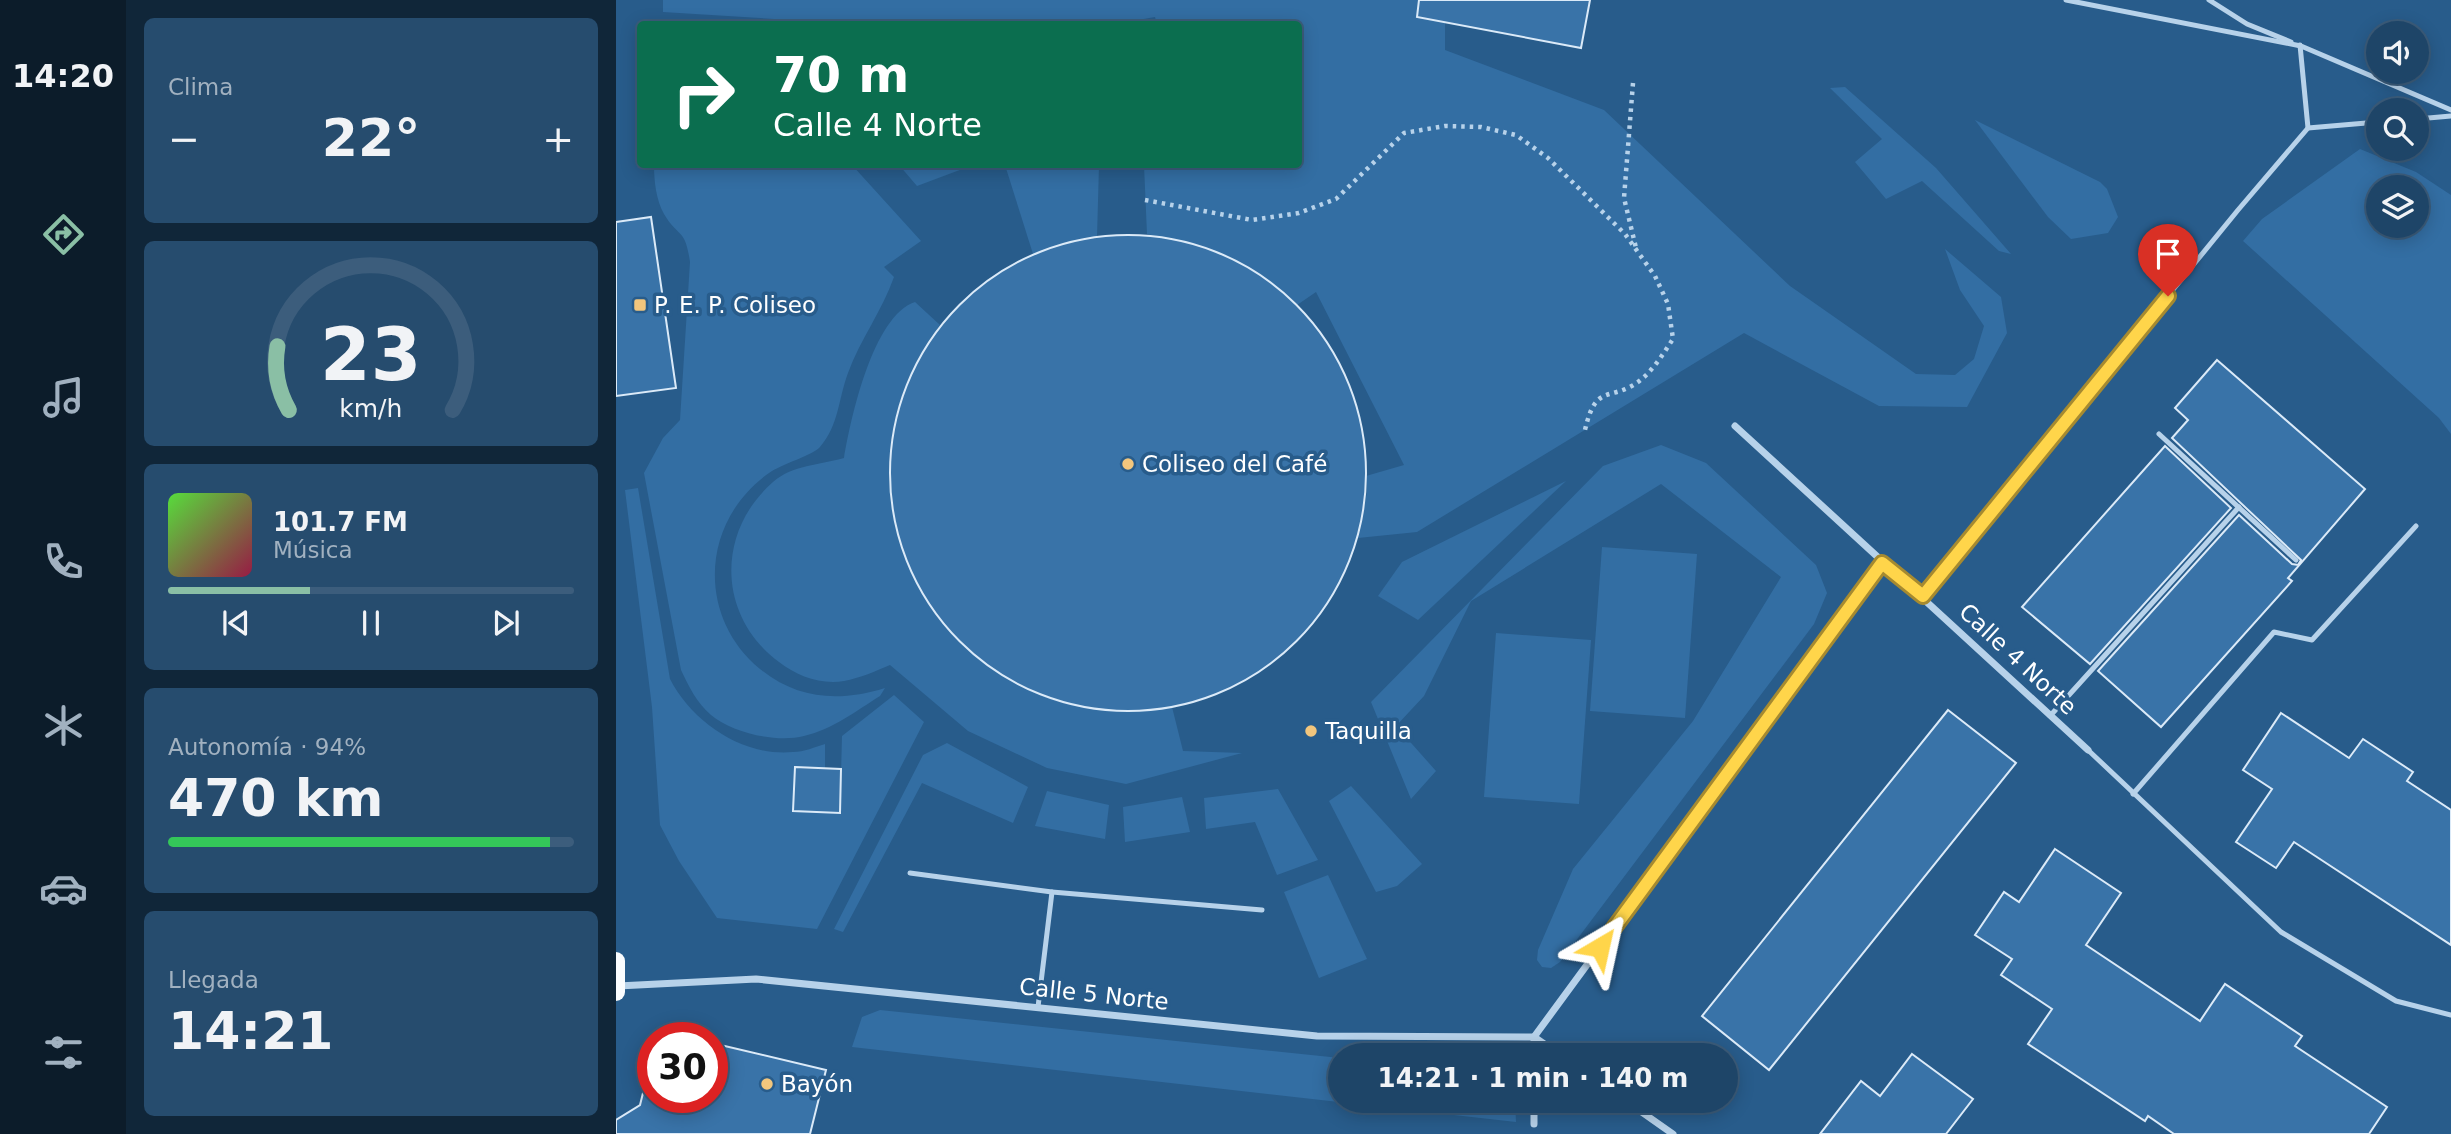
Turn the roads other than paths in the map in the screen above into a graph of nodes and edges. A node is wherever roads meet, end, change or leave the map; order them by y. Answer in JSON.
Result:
{"nodes":[{"id":1,"x":2066,"y":0,"type":"edge"},
{"id":2,"x":2209,"y":0,"type":"edge"},
{"id":3,"x":2301,"y":46,"type":"junction"},
{"id":4,"x":2451,"y":110,"type":"edge"},
{"id":5,"x":2451,"y":116,"type":"edge"},
{"id":6,"x":2429,"y":118,"type":"edge"},
{"id":7,"x":2366,"y":123,"type":"edge"},
{"id":8,"x":2308,"y":128,"type":"junction"},
{"id":9,"x":1735,"y":426,"type":"dead end"},
{"id":10,"x":2159,"y":434,"type":"dead end"},
{"id":11,"x":2239,"y":507,"type":"junction"},
{"id":12,"x":2416,"y":526,"type":"dead end"},
{"id":13,"x":2296,"y":560,"type":"dead end"},
{"id":14,"x":1882,"y":563,"type":"junction"},
{"id":15,"x":1923,"y":596,"type":"junction"},
{"id":16,"x":2050,"y":716,"type":"junction"},
{"id":17,"x":2088,"y":750,"type":"joint"},
{"id":18,"x":2133,"y":794,"type":"junction"},
{"id":19,"x":910,"y":873,"type":"dead end"},
{"id":20,"x":1052,"y":892,"type":"junction"},
{"id":21,"x":1262,"y":911,"type":"dead end"},
{"id":22,"x":616,"y":961,"type":"edge"},
{"id":23,"x":617,"y":989,"type":"edge"},
{"id":24,"x":1038,"y":1007,"type":"junction"},
{"id":25,"x":2451,"y":1015,"type":"edge"},
{"id":26,"x":1534,"y":1037,"type":"junction"},
{"id":27,"x":1534,"y":1043,"type":"edge"},
{"id":28,"x":1543,"y":1043,"type":"edge"},
{"id":29,"x":1534,"y":1113,"type":"edge"},
{"id":30,"x":1643,"y":1113,"type":"edge"},
{"id":31,"x":1534,"y":1124,"type":"joint"},
{"id":32,"x":1534,"y":1134,"type":"edge"},
{"id":33,"x":1674,"y":1134,"type":"edge"}],
"edges":[{"from":1,"to":3,"type":"lane"},
{"from":2,"to":3,"type":"lane"},
{"from":3,"to":4,"type":"lane"},
{"from":3,"to":8,"type":"lane"},
{"from":5,"to":6,"type":"lane"},
{"from":7,"to":8,"type":"lane"},
{"from":8,"to":15,"type":"lane"},
{"from":9,"to":14,"type":"street","name":"Calle 4 Norte"},
{"from":10,"to":11,"type":"lane"},
{"from":11,"to":13,"type":"lane"},
{"from":11,"to":16,"type":"lane"},
{"from":12,"to":18,"type":"lane"},
{"from":14,"to":15,"type":"street","name":"Calle 4 Norte"},
{"from":14,"to":26,"type":"street"},
{"from":15,"to":16,"type":"street","name":"Calle 4 Norte"},
{"from":16,"to":17,"type":"street","name":"Calle 4 Norte"},
{"from":17,"to":18,"type":"lane"},
{"from":18,"to":25,"type":"lane"},
{"from":19,"to":20,"type":"lane"},
{"from":20,"to":21,"type":"lane"},
{"from":20,"to":24,"type":"lane"},
{"from":22,"to":23,"type":"main road"},
{"from":23,"to":24,"type":"street","name":"Calle 5 Norte"},
{"from":24,"to":26,"type":"street","name":"Calle 5 Norte"},
{"from":26,"to":27,"type":"street"},
{"from":26,"to":28,"type":"street"},
{"from":29,"to":31,"type":"street"},
{"from":30,"to":33,"type":"street"},
{"from":31,"to":32,"type":"lane"}]}
